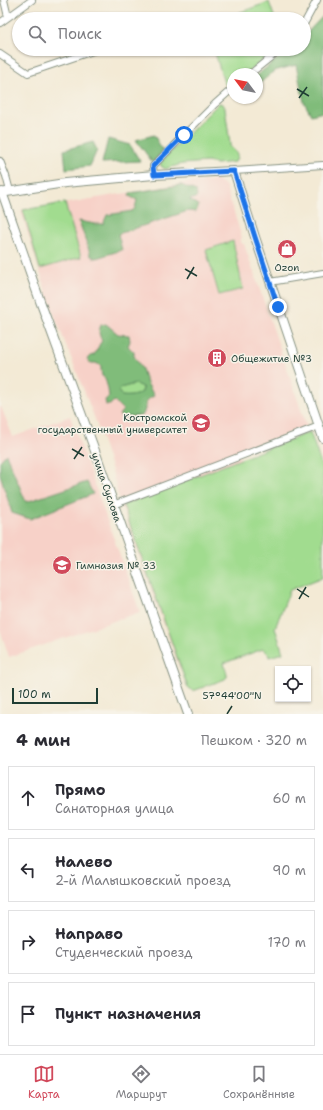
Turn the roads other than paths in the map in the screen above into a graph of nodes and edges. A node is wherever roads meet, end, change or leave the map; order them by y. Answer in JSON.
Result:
{"nodes":[{"id":1,"x":4,"y":0,"type":"edge"},
{"id":2,"x":32,"y":0,"type":"edge"},
{"id":3,"x":316,"y":0,"type":"edge"},
{"id":4,"x":15,"y":12,"type":"edge"},
{"id":5,"x":310,"y":12,"type":"edge"},
{"id":6,"x":12,"y":14,"type":"edge"},
{"id":7,"x":8,"y":17,"type":"junction"},
{"id":8,"x":0,"y":23,"type":"edge"},
{"id":9,"x":0,"y":54,"type":"edge"},
{"id":10,"x":78,"y":56,"type":"edge"},
{"id":11,"x":272,"y":56,"type":"edge"},
{"id":12,"x":257,"y":68,"type":"edge"},
{"id":13,"x":227,"y":93,"type":"edge"},
{"id":14,"x":0,"y":161,"type":"edge"},
{"id":15,"x":323,"y":165,"type":"edge"},
{"id":16,"x":234,"y":171,"type":"junction"},
{"id":17,"x":154,"y":175,"type":"junction"},
{"id":18,"x":4,"y":192,"type":"edge"},
{"id":19,"x":323,"y":273,"type":"edge"},
{"id":20,"x":270,"y":282,"type":"junction"},
{"id":21,"x":319,"y":426,"type":"junction"},
{"id":22,"x":323,"y":438,"type":"edge"},
{"id":23,"x":113,"y":505,"type":"junction"},
{"id":24,"x":188,"y":714,"type":"edge"}],
"edges":[{"from":1,"to":7,"type":"street"},
{"from":2,"to":4,"type":"street"},
{"from":3,"to":5,"type":"street"},
{"from":6,"to":7,"type":"street"},
{"from":7,"to":8,"type":"street"},
{"from":9,"to":10,"type":"street"},
{"from":11,"to":12,"type":"street"},
{"from":13,"to":17,"type":"street"},
{"from":14,"to":18,"type":"street"},
{"from":15,"to":16,"type":"street"},
{"from":16,"to":17,"type":"street"},
{"from":16,"to":20,"type":"street"},
{"from":17,"to":18,"type":"street"},
{"from":18,"to":23,"type":"street","name":"улица Суслова"},
{"from":19,"to":20,"type":"street"},
{"from":20,"to":21,"type":"street"},
{"from":21,"to":22,"type":"street"},
{"from":21,"to":23,"type":"street"},
{"from":23,"to":24,"type":"street","name":"улица Суслова"}]}
